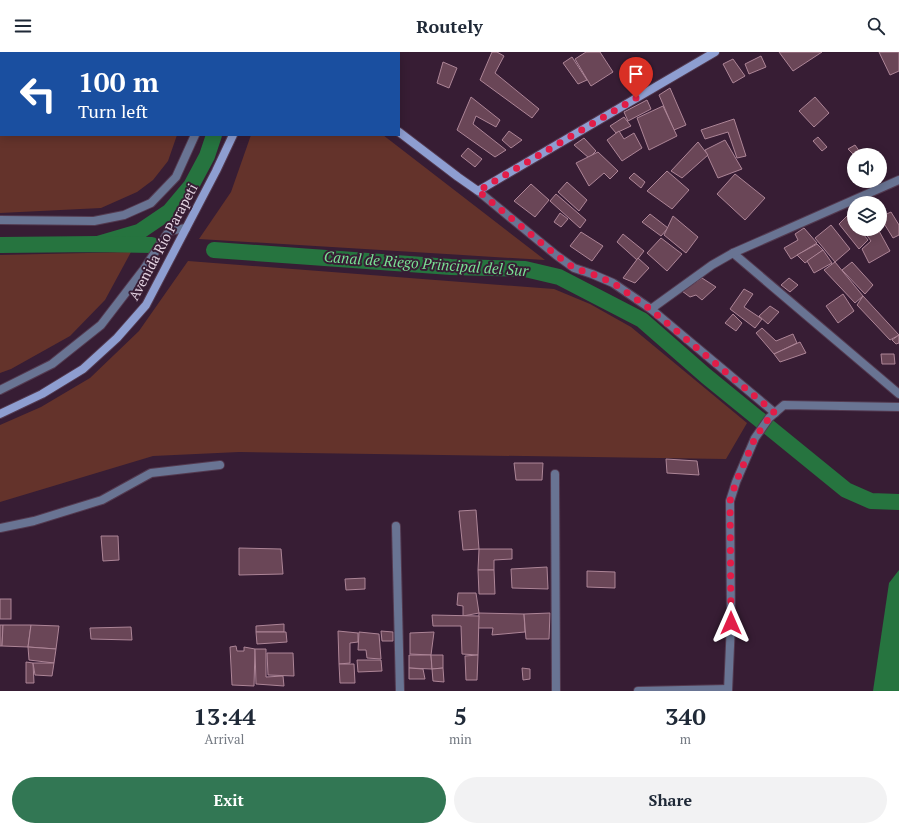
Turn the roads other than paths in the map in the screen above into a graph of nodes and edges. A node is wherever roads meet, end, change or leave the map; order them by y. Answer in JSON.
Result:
{"nodes":[{"id":1,"x":715,"y":52,"type":"edge"},
{"id":2,"x":400,"y":133,"type":"edge"},
{"id":3,"x":195,"y":136,"type":"edge"},
{"id":4,"x":233,"y":136,"type":"edge"},
{"id":5,"x":899,"y":180,"type":"edge"},
{"id":6,"x":478,"y":191,"type":"junction"},
{"id":7,"x":0,"y":220,"type":"edge"},
{"id":8,"x":186,"y":228,"type":"junction"},
{"id":9,"x":733,"y":253,"type":"junction"},
{"id":10,"x":650,"y":309,"type":"junction"},
{"id":11,"x":0,"y":390,"type":"edge"},
{"id":12,"x":899,"y":394,"type":"edge"},
{"id":13,"x":899,"y":407,"type":"edge"},
{"id":14,"x":0,"y":414,"type":"edge"},
{"id":15,"x":772,"y":416,"type":"junction"},
{"id":16,"x":220,"y":465,"type":"dead end"},
{"id":17,"x":555,"y":474,"type":"dead end"},
{"id":18,"x":396,"y":526,"type":"dead end"},
{"id":19,"x":0,"y":528,"type":"edge"},
{"id":20,"x":728,"y":690,"type":"edge"},
{"id":21,"x":400,"y":691,"type":"edge"},
{"id":22,"x":556,"y":691,"type":"edge"},
{"id":23,"x":638,"y":691,"type":"edge"}],
"edges":[{"from":1,"to":6,"type":"main road"},
{"from":2,"to":6,"type":"main road"},
{"from":3,"to":7,"type":"street","name":"Avenida Río Parapeti"},
{"from":4,"to":8,"type":"main road","name":"Avenida Río Parapeti"},
{"from":5,"to":9,"type":"street"},
{"from":6,"to":10,"type":"street"},
{"from":8,"to":11,"type":"street"},
{"from":8,"to":14,"type":"main road","name":"Avenida Río Parapeti"},
{"from":9,"to":10,"type":"street"},
{"from":9,"to":12,"type":"street"},
{"from":10,"to":15,"type":"street"},
{"from":13,"to":15,"type":"street"},
{"from":15,"to":20,"type":"street"},
{"from":16,"to":19,"type":"street"},
{"from":17,"to":22,"type":"street"},
{"from":18,"to":21,"type":"street"},
{"from":20,"to":23,"type":"street"}]}
